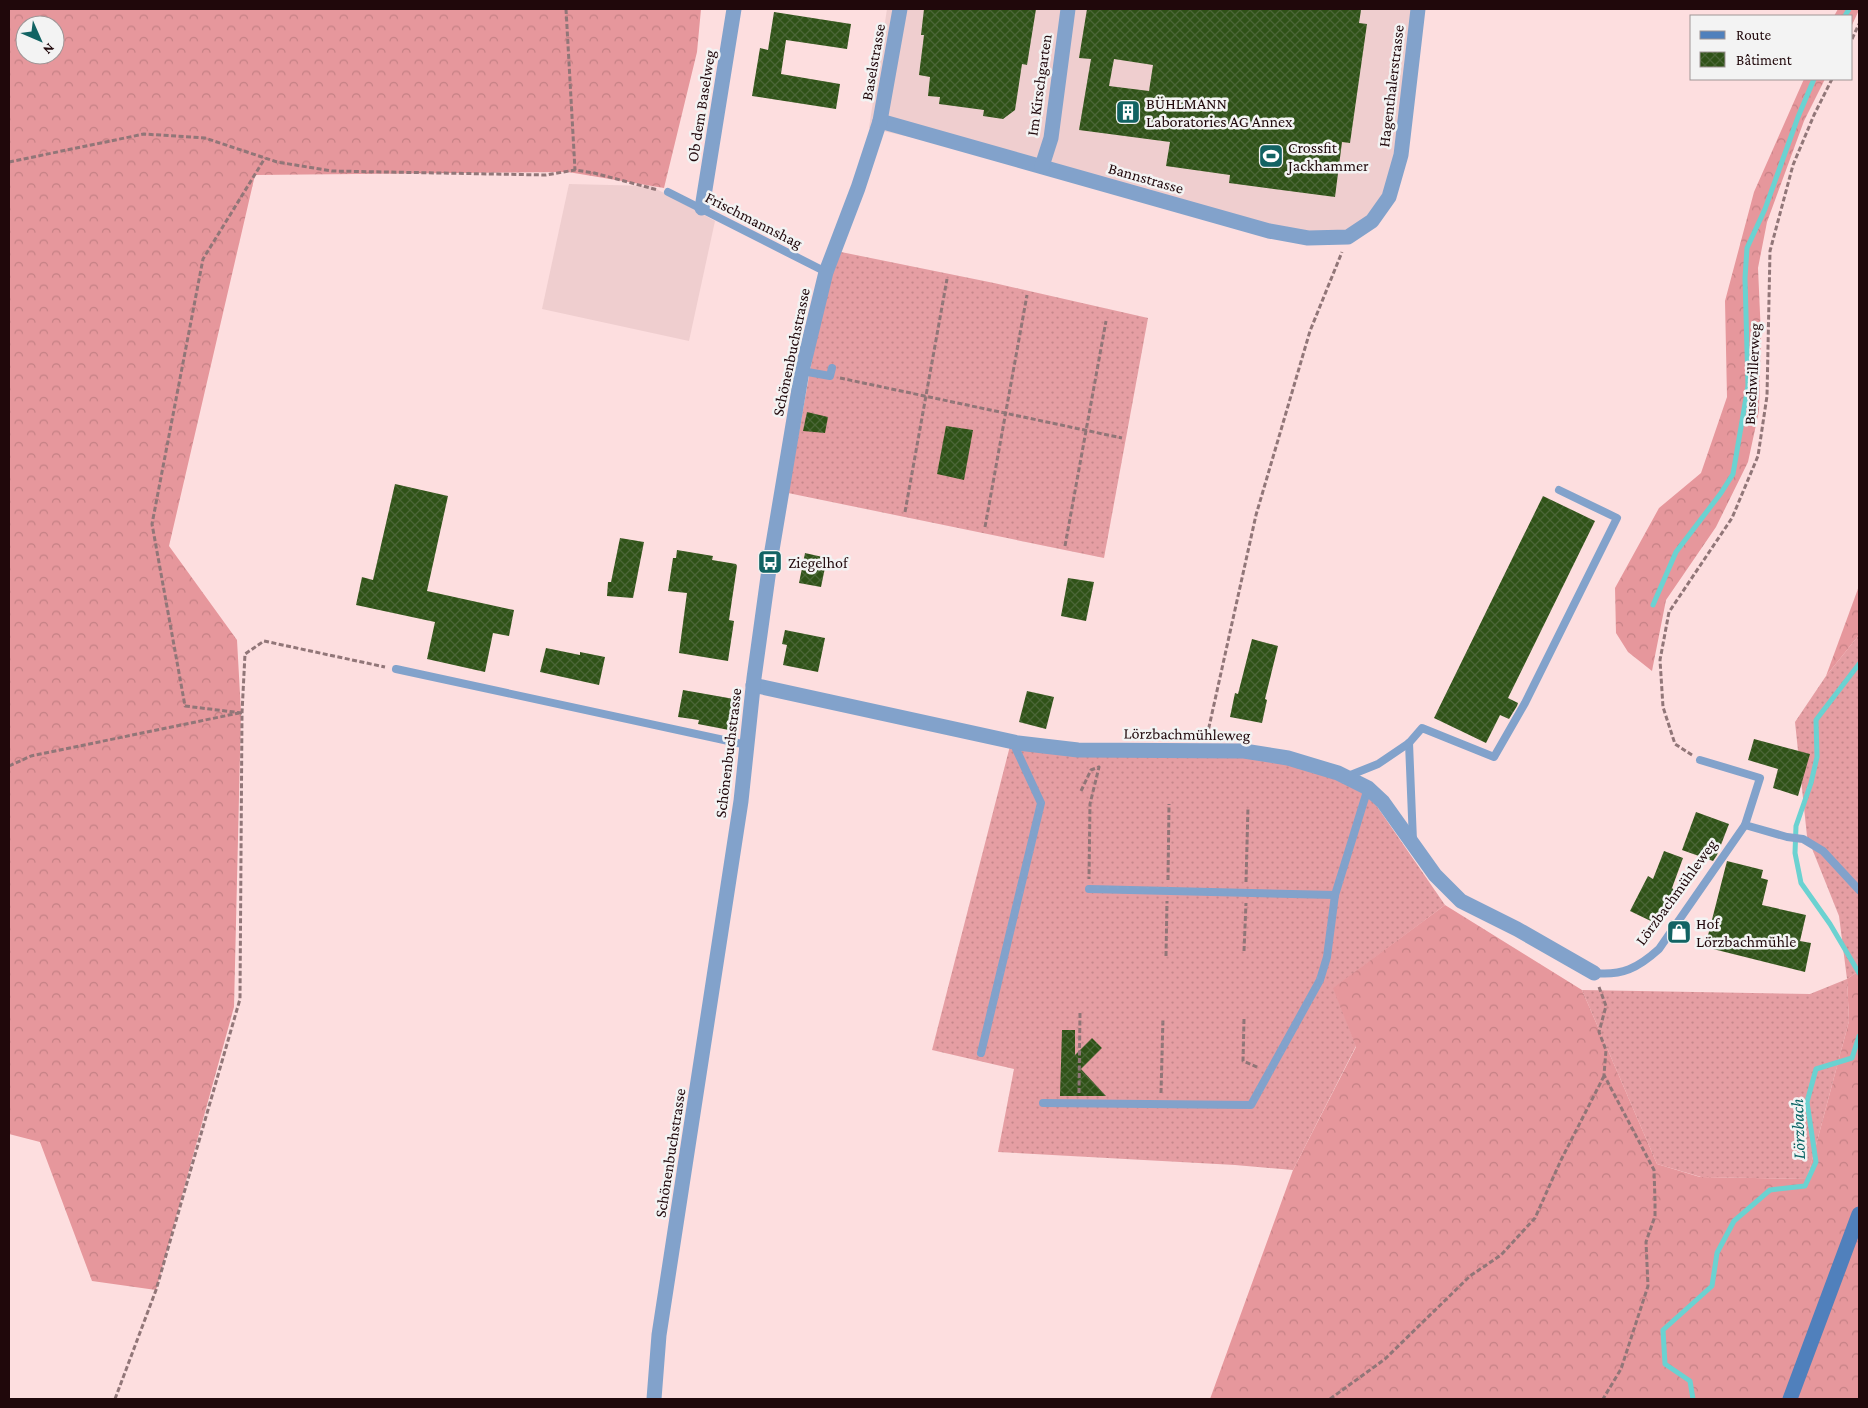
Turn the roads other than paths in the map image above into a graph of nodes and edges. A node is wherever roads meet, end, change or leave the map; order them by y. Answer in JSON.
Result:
{"nodes":[{"id":1,"x":734,"y":9,"type":"edge"},
{"id":2,"x":900,"y":9,"type":"edge"},
{"id":3,"x":1068,"y":9,"type":"edge"},
{"id":4,"x":1418,"y":9,"type":"edge"},
{"id":5,"x":880,"y":121,"type":"junction"},
{"id":6,"x":1042,"y":166,"type":"junction"},
{"id":7,"x":668,"y":192,"type":"road end"},
{"id":8,"x":702,"y":208,"type":"junction"},
{"id":9,"x":1348,"y":237,"type":"joint"},
{"id":10,"x":826,"y":272,"type":"junction"},
{"id":11,"x":802,"y":371,"type":"junction"},
{"id":12,"x":831,"y":372,"type":"road end"},
{"id":13,"x":1559,"y":490,"type":"dead end"},
{"id":14,"x":396,"y":669,"type":"road end"},
{"id":15,"x":753,"y":685,"type":"junction"},
{"id":16,"x":1018,"y":743,"type":"junction"},
{"id":17,"x":1409,"y":744,"type":"junction"},
{"id":18,"x":747,"y":745,"type":"junction"},
{"id":19,"x":1700,"y":760,"type":"road end"},
{"id":20,"x":1346,"y":777,"type":"junction"},
{"id":21,"x":1368,"y":788,"type":"junction"},
{"id":22,"x":1745,"y":825,"type":"junction"},
{"id":23,"x":1414,"y":845,"type":"junction"},
{"id":24,"x":1089,"y":889,"type":"road end"},
{"id":25,"x":1859,"y":890,"type":"edge"},
{"id":26,"x":1335,"y":895,"type":"junction"},
{"id":27,"x":1594,"y":973,"type":"joint"},
{"id":28,"x":981,"y":1053,"type":"dead end"},
{"id":29,"x":1043,"y":1102,"type":"dead end"},
{"id":30,"x":1859,"y":1214,"type":"edge"},
{"id":31,"x":654,"y":1399,"type":"edge"},
{"id":32,"x":1790,"y":1399,"type":"edge"}],
"edges":[{"from":1,"to":8,"type":"street","name":"Ob dem Baselweg"},
{"from":2,"to":5,"type":"street","name":"Baselstrasse"},
{"from":3,"to":6,"type":"street","name":"Im Kirschgarten"},
{"from":4,"to":9,"type":"street","name":"Hagenthalerstrasse"},
{"from":5,"to":6,"type":"street","name":"Bannstrasse"},
{"from":5,"to":10,"type":"street","name":"Schönenbuchstrasse"},
{"from":6,"to":9,"type":"street","name":"Bannstrasse"},
{"from":7,"to":8,"type":"lane","name":"Frischmannshag"},
{"from":8,"to":10,"type":"lane","name":"Frischmannshag"},
{"from":10,"to":11,"type":"street","name":"Schönenbuchstrasse"},
{"from":11,"to":12,"type":"lane"},
{"from":11,"to":15,"type":"street","name":"Schönenbuchstrasse"},
{"from":13,"to":17,"type":"lane"},
{"from":14,"to":18,"type":"lane"},
{"from":15,"to":16,"type":"street","name":"Lörzbachmühleweg"},
{"from":15,"to":18,"type":"street","name":"Schönenbuchstrasse"},
{"from":16,"to":20,"type":"street","name":"Lörzbachmühleweg"},
{"from":16,"to":28,"type":"lane"},
{"from":17,"to":20,"type":"lane"},
{"from":17,"to":23,"type":"lane"},
{"from":18,"to":31,"type":"street","name":"Schönenbuchstrasse"},
{"from":19,"to":22,"type":"lane","name":"Lörzbachmühleweg"},
{"from":20,"to":21,"type":"street","name":"Lörzbachmühleweg"},
{"from":21,"to":23,"type":"street","name":"Lörzbachmühleweg"},
{"from":21,"to":26,"type":"lane"},
{"from":22,"to":25,"type":"lane"},
{"from":22,"to":27,"type":"lane","name":"Lörzbachmühleweg"},
{"from":23,"to":27,"type":"street","name":"Lörzbachmühleweg"},
{"from":24,"to":26,"type":"lane"},
{"from":26,"to":29,"type":"lane"},
{"from":30,"to":32,"type":"main road"}]}
